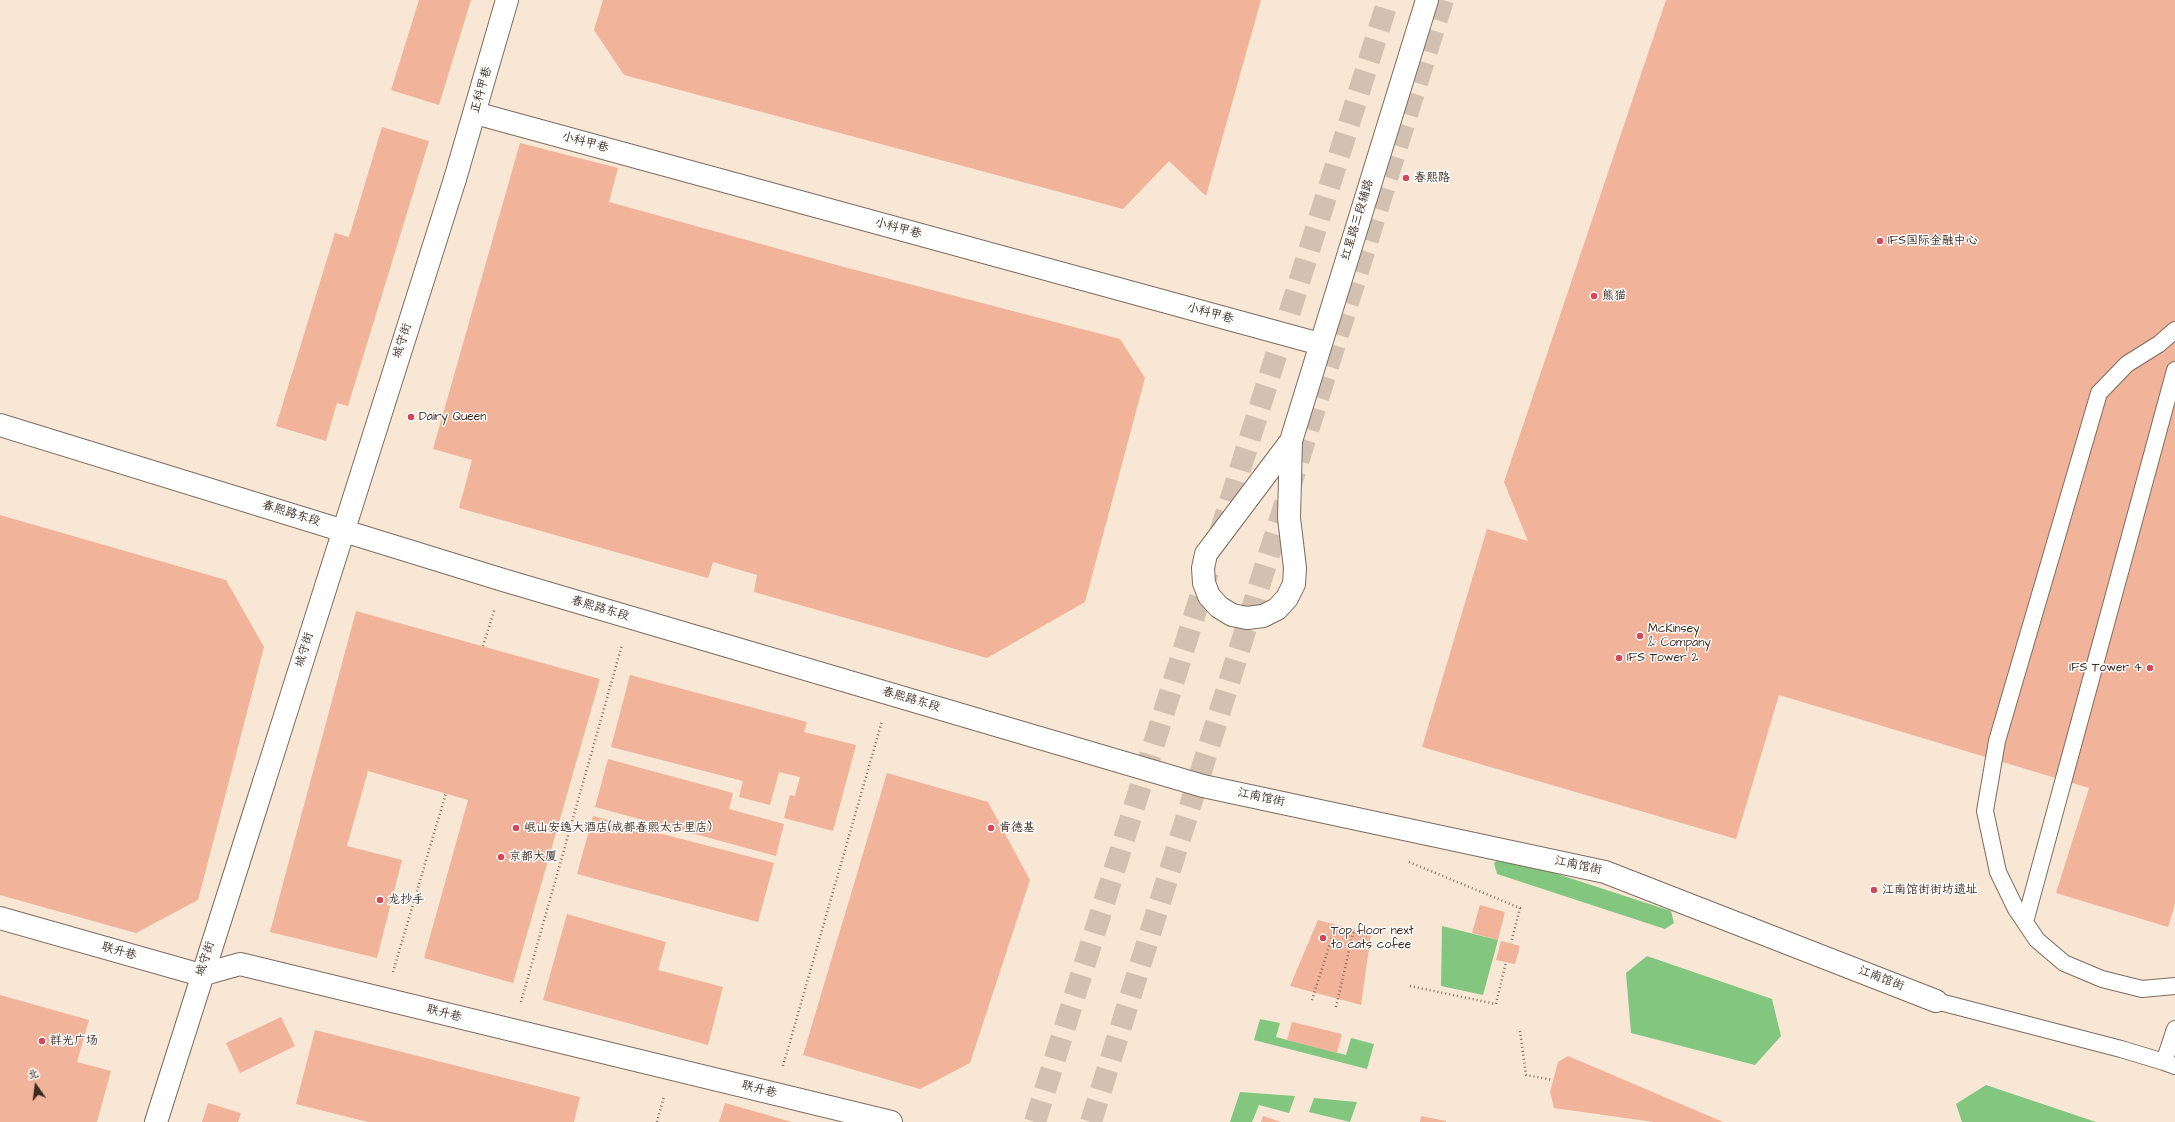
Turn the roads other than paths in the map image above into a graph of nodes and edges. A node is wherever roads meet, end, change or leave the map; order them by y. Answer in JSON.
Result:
{"nodes":[{"id":1,"x":507,"y":0,"type":"edge"},
{"id":2,"x":1427,"y":0,"type":"edge"},
{"id":3,"x":475,"y":113,"type":"junction"},
{"id":4,"x":455,"y":178,"type":"joint"},
{"id":5,"x":2175,"y":330,"type":"edge"},
{"id":6,"x":1320,"y":344,"type":"junction"},
{"id":7,"x":2175,"y":370,"type":"edge"},
{"id":8,"x":0,"y":425,"type":"edge"},
{"id":9,"x":1291,"y":441,"type":"junction"},
{"id":10,"x":342,"y":530,"type":"junction"},
{"id":11,"x":1203,"y":786,"type":"joint"},
{"id":12,"x":0,"y":918,"type":"edge"},
{"id":13,"x":2025,"y":922,"type":"junction"},
{"id":14,"x":201,"y":975,"type":"junction"},
{"id":15,"x":2175,"y":986,"type":"edge"},
{"id":16,"x":1936,"y":1001,"type":"joint"},
{"id":17,"x":2175,"y":1029,"type":"edge"},
{"id":18,"x":2169,"y":1064,"type":"edge"},
{"id":19,"x":156,"y":1122,"type":"edge"},
{"id":20,"x":891,"y":1122,"type":"edge"}],
"edges":[{"from":1,"to":3,"type":"street","name":"正科甲巷"},
{"from":2,"to":6,"type":"street","name":"红星路三段辅路"},
{"from":3,"to":4,"type":"street","name":"正科甲巷"},
{"from":3,"to":6,"type":"street","name":"小科甲巷"},
{"from":4,"to":10,"type":"street","name":"城守街"},
{"from":5,"to":13,"type":"lane"},
{"from":6,"to":9,"type":"street","name":"红星路三段辅路"},
{"from":7,"to":13,"type":"lane"},
{"from":8,"to":10,"type":"street","name":"春熙路东段"},
{"from":9,"to":9,"type":"street","name":"红星路三段辅路"},
{"from":10,"to":11,"type":"street","name":"春熙路东段"},
{"from":10,"to":14,"type":"street","name":"城守街"},
{"from":11,"to":16,"type":"street","name":"江南馆街"},
{"from":12,"to":14,"type":"street","name":"联升巷"},
{"from":13,"to":15,"type":"lane"},
{"from":14,"to":19,"type":"street","name":"城守街"},
{"from":14,"to":20,"type":"street","name":"联升巷"},
{"from":16,"to":18,"type":"lane"},
{"from":17,"to":18,"type":"lane"}]}
